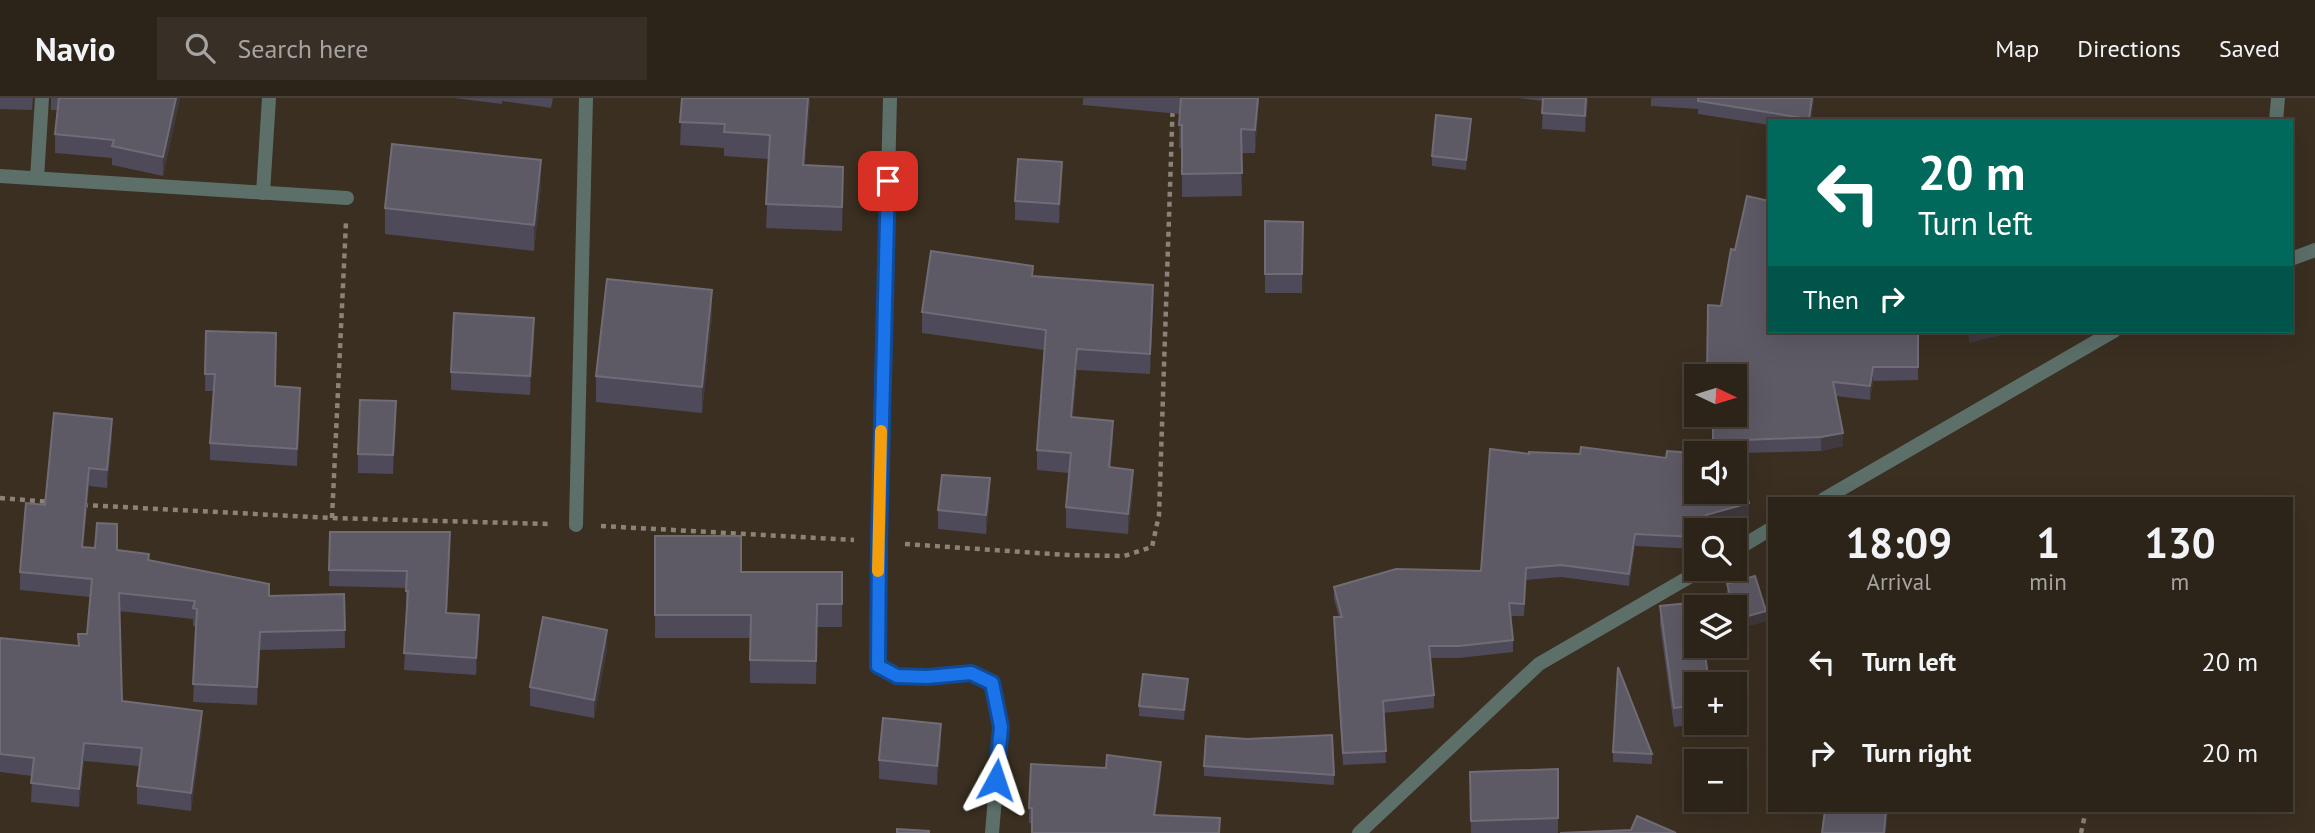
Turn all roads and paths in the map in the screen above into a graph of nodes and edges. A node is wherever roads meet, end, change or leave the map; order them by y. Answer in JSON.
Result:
{"nodes":[{"id":1,"x":42,"y":98,"type":"edge"},
{"id":2,"x":269,"y":98,"type":"edge"},
{"id":3,"x":586,"y":98,"type":"edge"},
{"id":4,"x":890,"y":98,"type":"edge"},
{"id":5,"x":1174,"y":98,"type":"edge"},
{"id":6,"x":2278,"y":98,"type":"edge"},
{"id":7,"x":2276,"y":119,"type":"edge"},
{"id":8,"x":0,"y":176,"type":"edge"},
{"id":9,"x":37,"y":178,"type":"junction"},
{"id":10,"x":263,"y":193,"type":"junction"},
{"id":11,"x":347,"y":198,"type":"joint"},
{"id":12,"x":2315,"y":250,"type":"edge"},
{"id":13,"x":2293,"y":258,"type":"edge"},
{"id":14,"x":2111,"y":333,"type":"edge"},
{"id":15,"x":1827,"y":497,"type":"edge"},
{"id":16,"x":332,"y":518,"type":"dead end"},
{"id":17,"x":576,"y":524,"type":"dead end"},
{"id":18,"x":1768,"y":531,"type":"edge"},
{"id":19,"x":1747,"y":543,"type":"edge"},
{"id":20,"x":1152,"y":547,"type":"dead end"},
{"id":21,"x":1684,"y":580,"type":"edge"},
{"id":22,"x":2086,"y":812,"type":"edge"},
{"id":23,"x":992,"y":833,"type":"edge"},
{"id":24,"x":1359,"y":833,"type":"edge"},
{"id":25,"x":2081,"y":833,"type":"edge"}],
"edges":[{"from":1,"to":9,"type":"street"},
{"from":2,"to":10,"type":"street"},
{"from":3,"to":17,"type":"street"},
{"from":4,"to":23,"type":"street"},
{"from":5,"to":20,"type":"path"},
{"from":6,"to":7,"type":"street"},
{"from":8,"to":9,"type":"street"},
{"from":9,"to":10,"type":"street"},
{"from":10,"to":11,"type":"street"},
{"from":11,"to":16,"type":"path"},
{"from":12,"to":13,"type":"street"},
{"from":14,"to":15,"type":"street"},
{"from":18,"to":19,"type":"street"},
{"from":21,"to":24,"type":"street"},
{"from":22,"to":25,"type":"path"}]}
